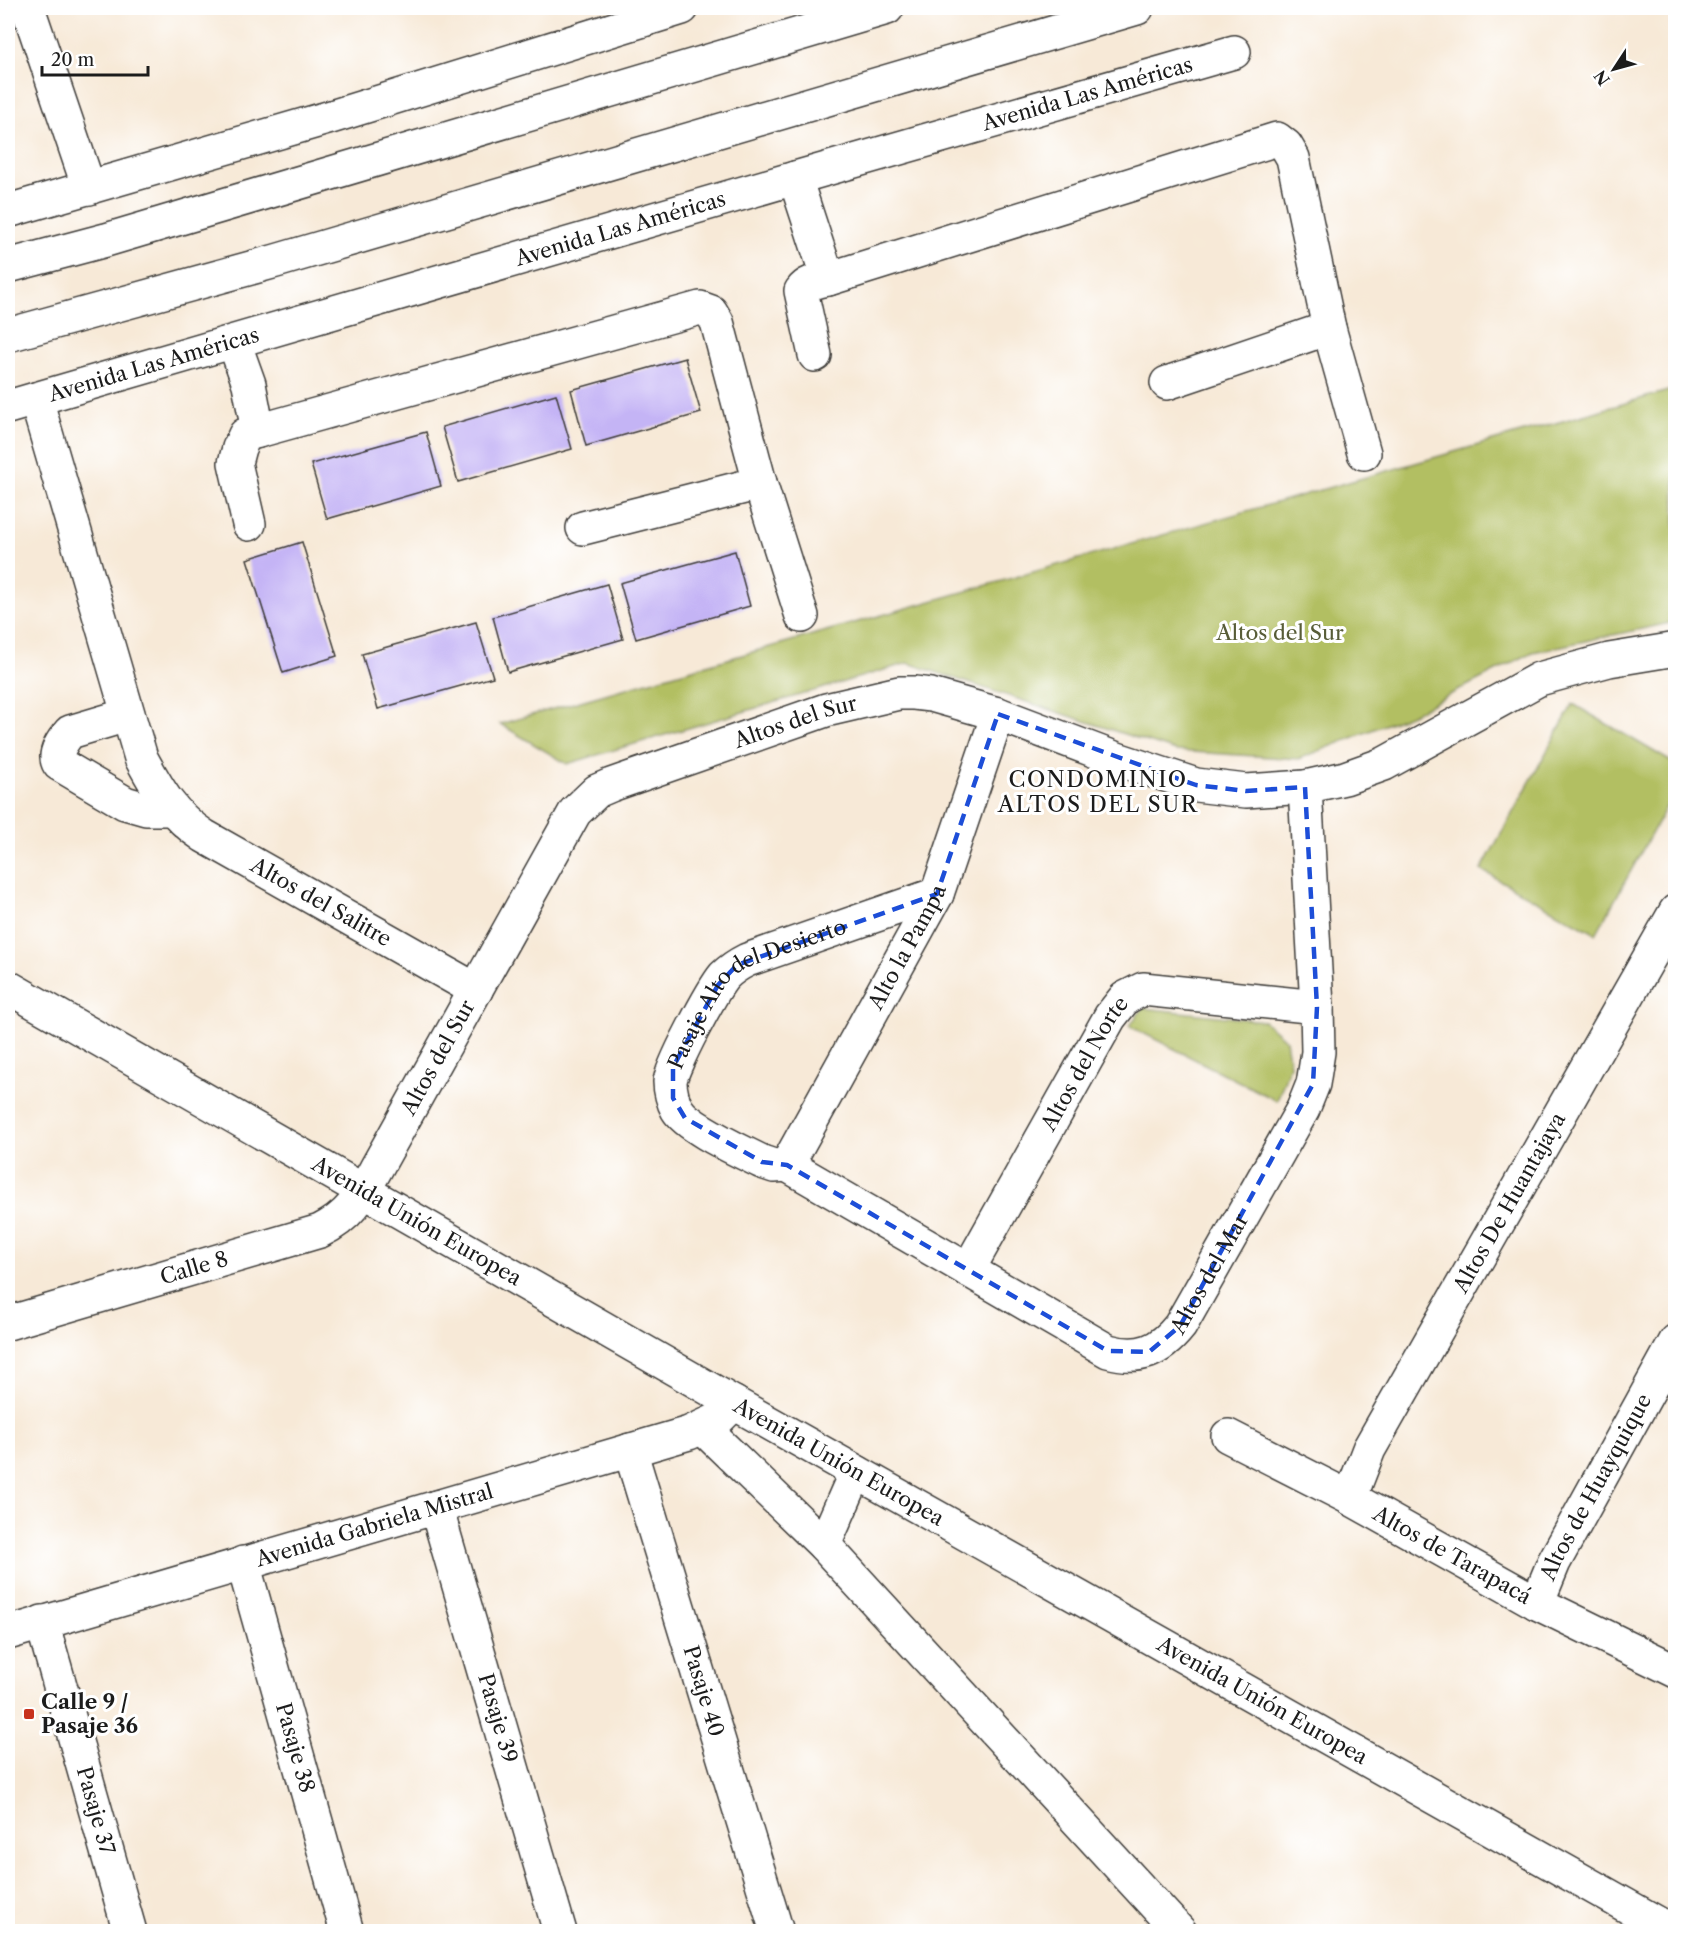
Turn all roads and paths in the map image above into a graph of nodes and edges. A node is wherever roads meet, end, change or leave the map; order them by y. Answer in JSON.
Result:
{"nodes":[{"id":1,"x":28,"y":8,"type":"edge"},
{"id":2,"x":682,"y":8,"type":"edge"},
{"id":3,"x":887,"y":8,"type":"edge"},
{"id":4,"x":1137,"y":8,"type":"edge"},
{"id":5,"x":1234,"y":52,"type":"dead end"},
{"id":6,"x":795,"y":178,"type":"junction"},
{"id":7,"x":89,"y":188,"type":"junction"},
{"id":8,"x":8,"y":211,"type":"edge"},
{"id":9,"x":8,"y":266,"type":"edge"},
{"id":10,"x":828,"y":279,"type":"junction"},
{"id":11,"x":1329,"y":328,"type":"junction"},
{"id":12,"x":8,"y":335,"type":"edge"},
{"id":13,"x":234,"y":342,"type":"junction"},
{"id":14,"x":815,"y":355,"type":"dead end"},
{"id":15,"x":1167,"y":383,"type":"dead end"},
{"id":16,"x":22,"y":403,"type":"edge"},
{"id":17,"x":258,"y":432,"type":"junction"},
{"id":18,"x":1364,"y":453,"type":"dead end"},
{"id":19,"x":760,"y":483,"type":"junction"},
{"id":20,"x":249,"y":524,"type":"dead end"},
{"id":21,"x":583,"y":528,"type":"dead end"},
{"id":22,"x":802,"y":616,"type":"dead end"},
{"id":23,"x":1676,"y":650,"type":"edge"},
{"id":24,"x":998,"y":714,"type":"junction"},
{"id":25,"x":127,"y":715,"type":"junction"},
{"id":26,"x":1305,"y":787,"type":"junction"},
{"id":27,"x":171,"y":809,"type":"junction"},
{"id":28,"x":937,"y":894,"type":"junction"},
{"id":29,"x":1676,"y":911,"type":"edge"},
{"id":30,"x":8,"y":987,"type":"edge"},
{"id":31,"x":476,"y":990,"type":"junction"},
{"id":32,"x":1317,"y":1007,"type":"junction"},
{"id":33,"x":787,"y":1165,"type":"junction"},
{"id":34,"x":363,"y":1191,"type":"junction"},
{"id":35,"x":968,"y":1269,"type":"junction"},
{"id":36,"x":8,"y":1323,"type":"edge"},
{"id":37,"x":1676,"y":1341,"type":"edge"},
{"id":38,"x":734,"y":1403,"type":"junction"},
{"id":39,"x":703,"y":1428,"type":"junction"},
{"id":40,"x":1228,"y":1436,"type":"dead end"},
{"id":41,"x":630,"y":1450,"type":"junction"},
{"id":42,"x":856,"y":1472,"type":"junction"},
{"id":43,"x":1350,"y":1498,"type":"junction"},
{"id":44,"x":436,"y":1507,"type":"junction"},
{"id":45,"x":824,"y":1545,"type":"junction"},
{"id":46,"x":243,"y":1563,"type":"junction"},
{"id":47,"x":1537,"y":1603,"type":"junction"},
{"id":48,"x":42,"y":1622,"type":"junction"},
{"id":49,"x":8,"y":1633,"type":"edge"},
{"id":50,"x":1676,"y":1671,"type":"edge"},
{"id":51,"x":130,"y":1932,"type":"edge"},
{"id":52,"x":347,"y":1932,"type":"edge"},
{"id":53,"x":560,"y":1932,"type":"edge"},
{"id":54,"x":777,"y":1932,"type":"edge"},
{"id":55,"x":1180,"y":1932,"type":"edge"},
{"id":56,"x":1673,"y":1932,"type":"edge"}],
"edges":[{"from":1,"to":7,"type":"street"},
{"from":2,"to":7,"type":"street"},
{"from":3,"to":9,"type":"street"},
{"from":4,"to":12,"type":"street"},
{"from":5,"to":6,"type":"street","name":"Avenida Las Américas"},
{"from":6,"to":10,"type":"street"},
{"from":6,"to":13,"type":"street","name":"Avenida Las Américas"},
{"from":7,"to":8,"type":"street"},
{"from":10,"to":11,"type":"street"},
{"from":10,"to":14,"type":"street"},
{"from":11,"to":15,"type":"street"},
{"from":11,"to":18,"type":"street"},
{"from":13,"to":16,"type":"street","name":"Avenida Las Américas"},
{"from":13,"to":17,"type":"street"},
{"from":16,"to":25,"type":"street","name":"Altos del Salitre"},
{"from":17,"to":19,"type":"street"},
{"from":17,"to":20,"type":"street"},
{"from":19,"to":21,"type":"street"},
{"from":19,"to":22,"type":"street"},
{"from":23,"to":26,"type":"street","name":"Altos del Sur"},
{"from":24,"to":26,"type":"street","name":"Altos del Sur"},
{"from":24,"to":28,"type":"street","name":"Alto la Pampa"},
{"from":24,"to":31,"type":"street","name":"Altos del Sur"},
{"from":25,"to":27,"type":"street","name":"Altos del Salitre"},
{"from":25,"to":27,"type":"street"},
{"from":26,"to":32,"type":"street","name":"Altos del Mar"},
{"from":27,"to":31,"type":"street","name":"Altos del Salitre"},
{"from":28,"to":33,"type":"street","name":"Alto la Pampa"},
{"from":28,"to":33,"type":"street","name":"Pasaje Alto del Desierto"},
{"from":29,"to":43,"type":"street","name":"Altos De Huantajaya"},
{"from":30,"to":34,"type":"street","name":"Avenida Unión Europea"},
{"from":31,"to":34,"type":"street","name":"Altos del Sur"},
{"from":32,"to":35,"type":"street","name":"Altos del Norte"},
{"from":32,"to":35,"type":"street","name":"Altos del Mar"},
{"from":33,"to":35,"type":"street","name":"Altos del Mar"},
{"from":34,"to":36,"type":"street","name":"Calle 8"},
{"from":34,"to":38,"type":"street","name":"Avenida Unión Europea"},
{"from":37,"to":47,"type":"street","name":"Altos de Huayquique"},
{"from":38,"to":39,"type":"street","name":"Avenida Gabriela Mistral"},
{"from":38,"to":42,"type":"street","name":"Avenida Unión Europea"},
{"from":39,"to":41,"type":"street","name":"Avenida Gabriela Mistral"},
{"from":39,"to":45,"type":"street"},
{"from":40,"to":43,"type":"street","name":"Altos de Tarapacá"},
{"from":41,"to":44,"type":"street","name":"Avenida Gabriela Mistral"},
{"from":41,"to":54,"type":"street","name":"Pasaje 40"},
{"from":42,"to":45,"type":"street"},
{"from":42,"to":56,"type":"street","name":"Avenida Unión Europea"},
{"from":43,"to":47,"type":"street","name":"Altos de Tarapacá"},
{"from":44,"to":46,"type":"street","name":"Avenida Gabriela Mistral"},
{"from":44,"to":53,"type":"street","name":"Pasaje 39"},
{"from":45,"to":55,"type":"street"},
{"from":46,"to":48,"type":"street","name":"Avenida Gabriela Mistral"},
{"from":46,"to":52,"type":"street","name":"Pasaje 38"},
{"from":47,"to":50,"type":"street","name":"Altos de Tarapacá"},
{"from":48,"to":49,"type":"street","name":"Avenida Gabriela Mistral"},
{"from":48,"to":51,"type":"street","name":"Pasaje 37"}]}
